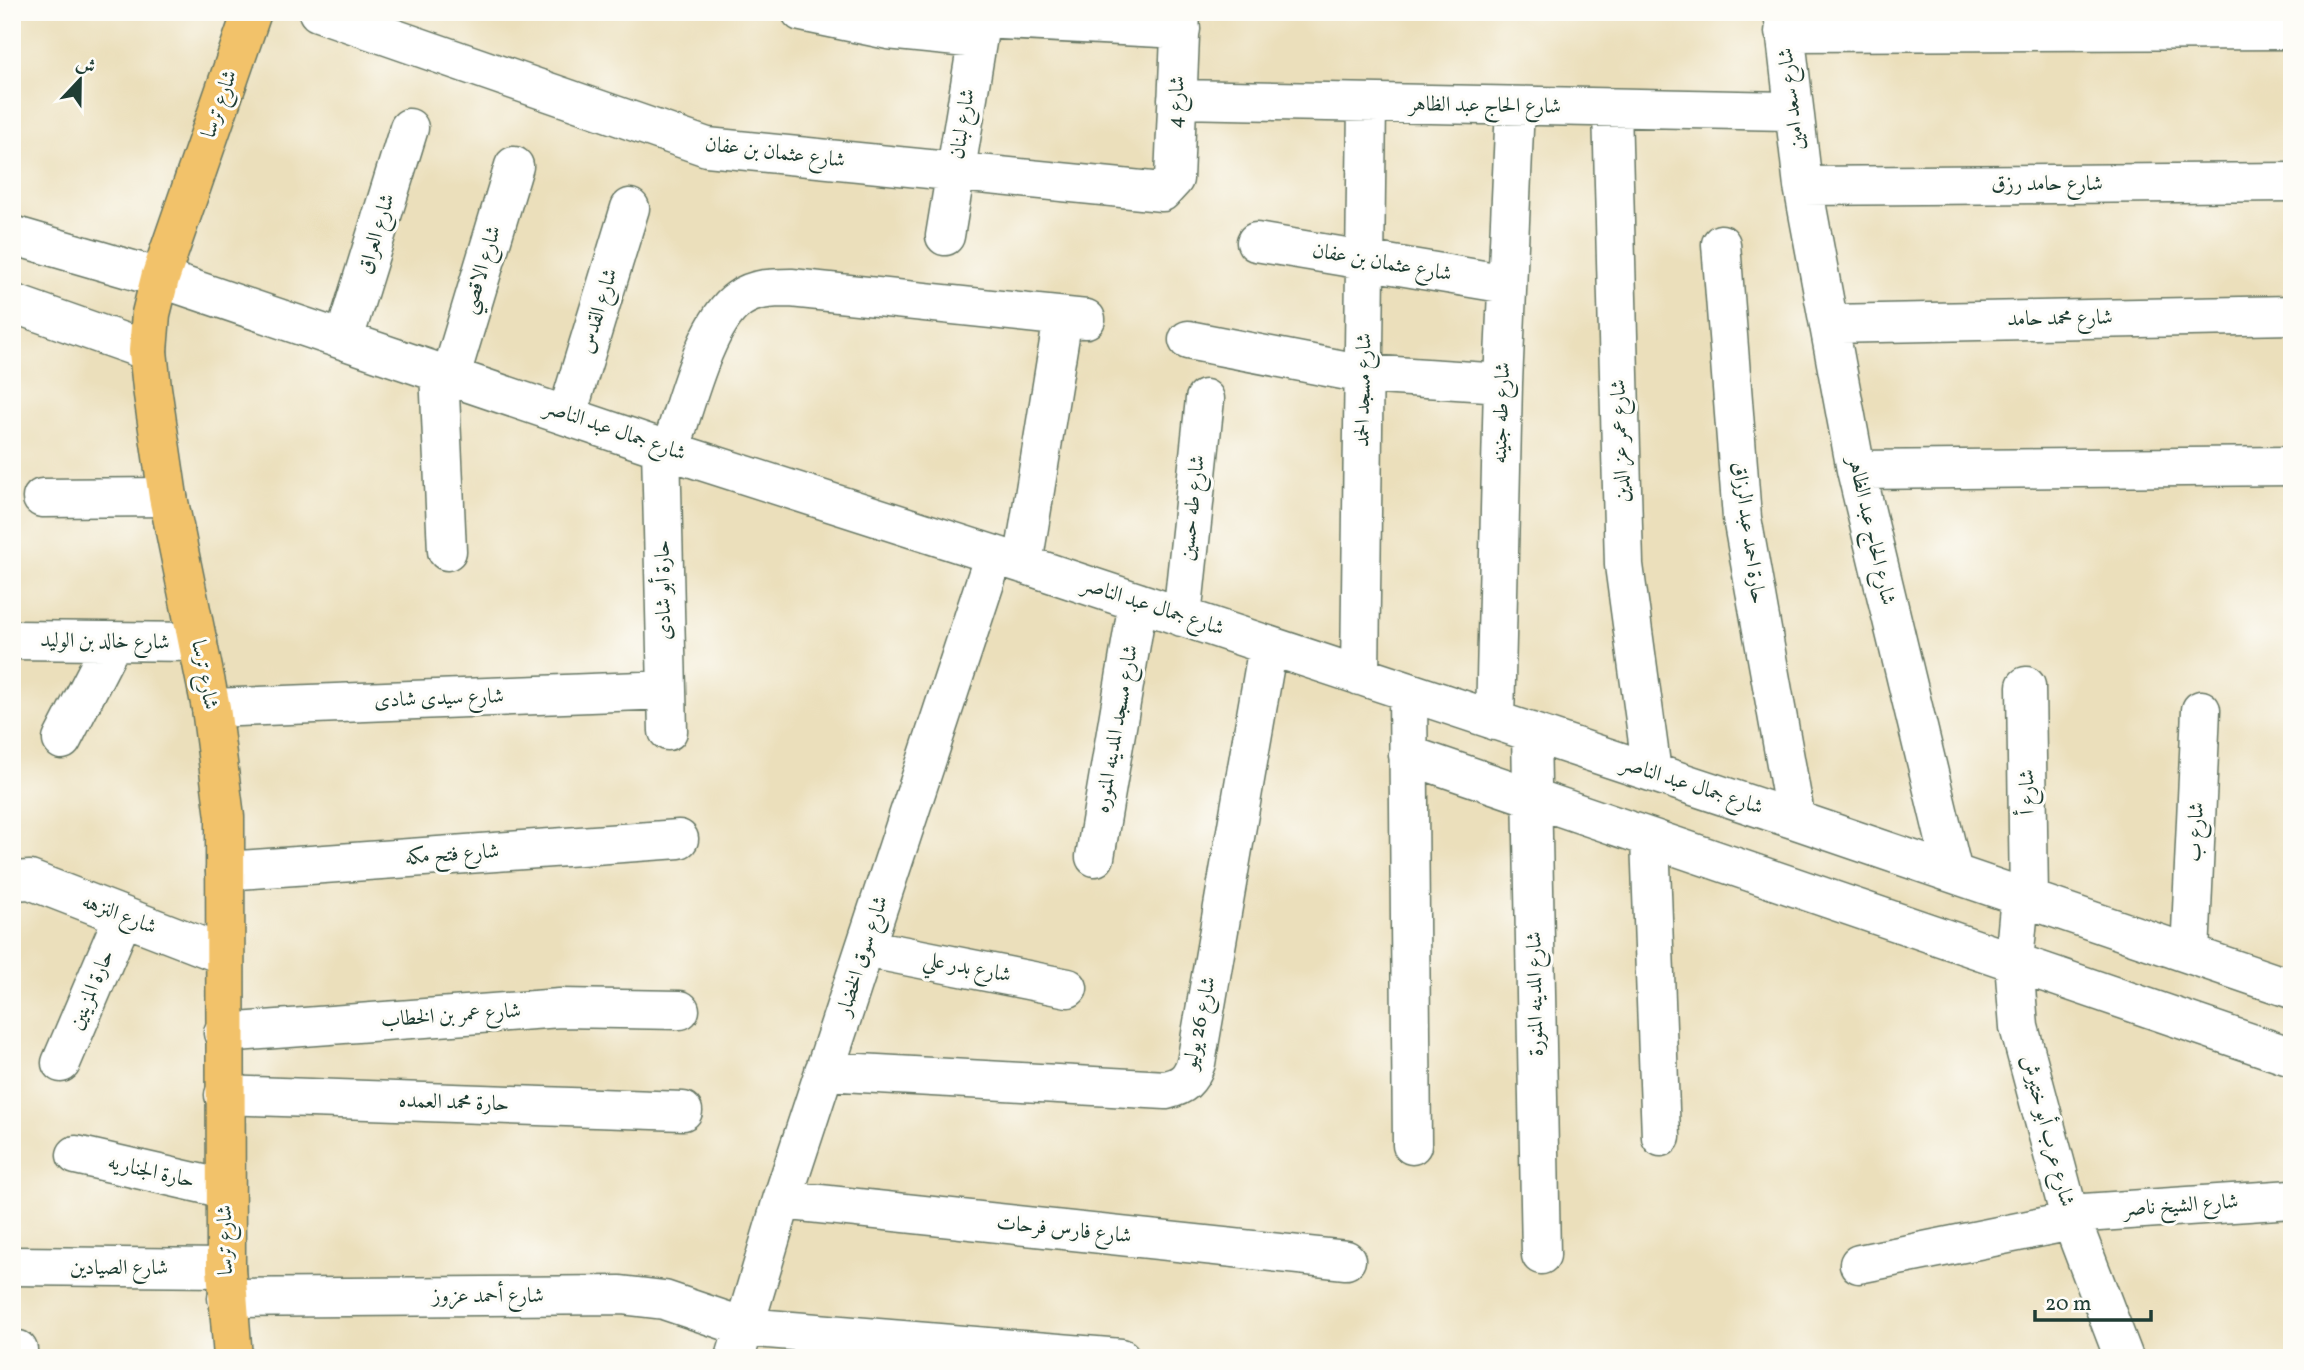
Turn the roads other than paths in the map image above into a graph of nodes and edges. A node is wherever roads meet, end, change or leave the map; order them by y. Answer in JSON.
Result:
{"nodes":[{"id":1,"x":252,"y":12,"type":"edge"},
{"id":2,"x":318,"y":12,"type":"edge"},
{"id":3,"x":801,"y":12,"type":"edge"},
{"id":4,"x":1181,"y":21,"type":"edge"},
{"id":5,"x":1784,"y":22,"type":"edge"},
{"id":6,"x":980,"y":23,"type":"edge"},
{"id":7,"x":2292,"y":30,"type":"edge"},
{"id":8,"x":1177,"y":99,"type":"junction"},
{"id":9,"x":1367,"y":103,"type":"junction"},
{"id":10,"x":1515,"y":106,"type":"junction"},
{"id":11,"x":1612,"y":108,"type":"junction"},
{"id":12,"x":1793,"y":111,"type":"junction"},
{"id":13,"x":409,"y":128,"type":"dead end"},
{"id":14,"x":514,"y":166,"type":"dead end"},
{"id":15,"x":955,"y":172,"type":"junction"},
{"id":16,"x":2292,"y":182,"type":"edge"},
{"id":17,"x":1803,"y":186,"type":"junction"},
{"id":18,"x":1168,"y":189,"type":"joint"},
{"id":19,"x":630,"y":208,"type":"dead end"},
{"id":20,"x":12,"y":235,"type":"edge"},
{"id":21,"x":945,"y":236,"type":"dead end"},
{"id":22,"x":1256,"y":242,"type":"dead end"},
{"id":23,"x":1721,"y":244,"type":"dead end"},
{"id":24,"x":1366,"y":260,"type":"junction"},
{"id":25,"x":160,"y":278,"type":"junction"},
{"id":26,"x":1507,"y":284,"type":"junction"},
{"id":27,"x":12,"y":303,"type":"edge"},
{"id":28,"x":2292,"y":315,"type":"edge"},
{"id":29,"x":1829,"y":324,"type":"junction"},
{"id":30,"x":344,"y":339,"type":"junction"},
{"id":31,"x":1188,"y":340,"type":"dead end"},
{"id":32,"x":148,"y":351,"type":"junction"},
{"id":33,"x":445,"y":373,"type":"junction"},
{"id":34,"x":1364,"y":374,"type":"junction"},
{"id":35,"x":1503,"y":383,"type":"junction"},
{"id":36,"x":1205,"y":399,"type":"dead end"},
{"id":37,"x":567,"y":415,"type":"junction"},
{"id":38,"x":665,"y":449,"type":"junction"},
{"id":39,"x":2292,"y":466,"type":"edge"},
{"id":40,"x":1856,"y":470,"type":"junction"},
{"id":41,"x":168,"y":497,"type":"junction"},
{"id":42,"x":43,"y":498,"type":"dead end"},
{"id":43,"x":447,"y":551,"type":"dead end"},
{"id":44,"x":1009,"y":560,"type":"junction"},
{"id":45,"x":1138,"y":602,"type":"junction"},
{"id":46,"x":1182,"y":617,"type":"junction"},
{"id":47,"x":12,"y":640,"type":"edge"},
{"id":48,"x":198,"y":642,"type":"junction"},
{"id":49,"x":112,"y":643,"type":"junction"},
{"id":50,"x":1268,"y":646,"type":"junction"},
{"id":51,"x":1360,"y":676,"type":"junction"},
{"id":52,"x":2026,"y":685,"type":"dead end"},
{"id":53,"x":667,"y":690,"type":"junction"},
{"id":54,"x":1408,"y":692,"type":"junction"},
{"id":55,"x":211,"y":708,"type":"junction"},
{"id":56,"x":2201,"y":710,"type":"dead end"},
{"id":57,"x":1495,"y":721,"type":"junction"},
{"id":58,"x":667,"y":731,"type":"dead end"},
{"id":59,"x":1531,"y":732,"type":"junction"},
{"id":60,"x":62,"y":740,"type":"dead end"},
{"id":61,"x":1408,"y":755,"type":"junction"},
{"id":62,"x":1652,"y":772,"type":"junction"},
{"id":63,"x":1532,"y":798,"type":"junction"},
{"id":64,"x":1796,"y":820,"type":"junction"},
{"id":65,"x":1650,"y":838,"type":"junction"},
{"id":66,"x":679,"y":839,"type":"dead end"},
{"id":67,"x":1096,"y":857,"type":"dead end"},
{"id":68,"x":225,"y":871,"type":"junction"},
{"id":69,"x":1953,"y":873,"type":"junction"},
{"id":70,"x":12,"y":881,"type":"edge"},
{"id":71,"x":2025,"y":897,"type":"junction"},
{"id":72,"x":122,"y":917,"type":"junction"},
{"id":73,"x":865,"y":948,"type":"junction"},
{"id":74,"x":2190,"y":954,"type":"junction"},
{"id":75,"x":224,"y":955,"type":"junction"},
{"id":76,"x":2014,"y":962,"type":"junction"},
{"id":77,"x":1068,"y":988,"type":"dead end"},
{"id":78,"x":2292,"y":989,"type":"edge"},
{"id":79,"x":680,"y":1010,"type":"dead end"},
{"id":80,"x":223,"y":1032,"type":"junction"},
{"id":81,"x":2292,"y":1057,"type":"edge"},
{"id":82,"x":61,"y":1063,"type":"dead end"},
{"id":83,"x":824,"y":1071,"type":"junction"},
{"id":84,"x":224,"y":1095,"type":"junction"},
{"id":85,"x":683,"y":1111,"type":"dead end"},
{"id":86,"x":1661,"y":1137,"type":"dead end"},
{"id":87,"x":1412,"y":1145,"type":"dead end"},
{"id":88,"x":76,"y":1155,"type":"dead end"},
{"id":89,"x":225,"y":1189,"type":"junction"},
{"id":90,"x":2292,"y":1199,"type":"edge"},
{"id":91,"x":782,"y":1200,"type":"junction"},
{"id":92,"x":2071,"y":1217,"type":"junction"},
{"id":93,"x":1541,"y":1255,"type":"dead end"},
{"id":94,"x":1346,"y":1260,"type":"dead end"},
{"id":95,"x":1859,"y":1264,"type":"dead end"},
{"id":96,"x":12,"y":1266,"type":"edge"},
{"id":97,"x":226,"y":1283,"type":"junction"},
{"id":98,"x":739,"y":1342,"type":"edge"},
{"id":99,"x":233,"y":1358,"type":"edge"},
{"id":100,"x":1121,"y":1358,"type":"edge"},
{"id":101,"x":2124,"y":1358,"type":"edge"}],
"edges":[{"from":1,"to":25,"type":"main road","name":"شارع ترسا"},
{"from":2,"to":15,"type":"street","name":"شارع عثمان بن عفان"},
{"from":3,"to":6,"type":"street"},
{"from":4,"to":6,"type":"street"},
{"from":4,"to":8,"type":"street","name":"شارع 4"},
{"from":5,"to":7,"type":"street"},
{"from":5,"to":12,"type":"street","name":"شارع سعد امين"},
{"from":6,"to":15,"type":"street","name":"شارع لبنان"},
{"from":8,"to":9,"type":"street","name":"شارع الحاج عبد الظاهر"},
{"from":8,"to":18,"type":"street","name":"شارع 4"},
{"from":9,"to":10,"type":"street","name":"شارع الحاج عبد الظاهر"},
{"from":9,"to":24,"type":"street","name":"شارع مسجد الحمد"},
{"from":10,"to":11,"type":"street","name":"شارع الحاج عبد الظاهر"},
{"from":10,"to":26,"type":"street","name":"شارع طه جنينه"},
{"from":11,"to":12,"type":"street","name":"شارع الحاج عبد الظاهر"},
{"from":11,"to":62,"type":"street","name":"شارع عمر عز الدين"},
{"from":12,"to":17,"type":"street","name":"شارع سعد امين"},
{"from":13,"to":30,"type":"street","name":"شارع العراق"},
{"from":14,"to":33,"type":"street","name":"شارع الاقصي"},
{"from":15,"to":18,"type":"street","name":"شارع عثمان بن عفان"},
{"from":15,"to":21,"type":"street","name":"شارع لبنان"},
{"from":16,"to":17,"type":"street","name":"شارع حامد رزق"},
{"from":17,"to":29,"type":"street","name":"شارع الحاج عبد الظاهر"},
{"from":19,"to":37,"type":"street","name":"شارع القدس"},
{"from":20,"to":25,"type":"street","name":"شارع جمال عبد الناصر"},
{"from":22,"to":24,"type":"street","name":"شارع عثمان بن عفان"},
{"from":23,"to":64,"type":"street","name":"حارة احمد عبد الرزاق"},
{"from":24,"to":26,"type":"street","name":"شارع عثمان بن عفان"},
{"from":24,"to":34,"type":"street","name":"شارع مسجد الحمد"},
{"from":25,"to":30,"type":"street","name":"شارع جمال عبد الناصر"},
{"from":25,"to":32,"type":"main road","name":"شارع ترسا"},
{"from":26,"to":35,"type":"street","name":"شارع طه جنينه"},
{"from":27,"to":32,"type":"street"},
{"from":28,"to":29,"type":"street","name":"شارع محمد حامد"},
{"from":29,"to":40,"type":"street","name":"شارع الحاج عبد الظاهر"},
{"from":30,"to":33,"type":"street","name":"شارع جمال عبد الناصر"},
{"from":31,"to":34,"type":"street"},
{"from":32,"to":41,"type":"main road","name":"شارع ترسا"},
{"from":33,"to":37,"type":"street","name":"شارع جمال عبد الناصر"},
{"from":33,"to":43,"type":"street","name":"شارع الاقصي"},
{"from":34,"to":35,"type":"street"},
{"from":34,"to":51,"type":"street","name":"شارع مسجد الحمد"},
{"from":35,"to":57,"type":"street","name":"شارع طه جنينه"},
{"from":36,"to":46,"type":"street","name":"شارع طه حسين"},
{"from":37,"to":38,"type":"street","name":"شارع جمال عبد الناصر"},
{"from":38,"to":44,"type":"street","name":"شارع جمال عبد الناصر"},
{"from":38,"to":44,"type":"street","name":"شارع سوق الخضار"},
{"from":38,"to":53,"type":"street","name":"حارة أبو شادى"},
{"from":39,"to":40,"type":"street"},
{"from":40,"to":69,"type":"street","name":"شارع الحاج عبد الظاهر"},
{"from":41,"to":42,"type":"street"},
{"from":41,"to":48,"type":"main road","name":"شارع ترسا"},
{"from":44,"to":45,"type":"street","name":"شارع جمال عبد الناصر"},
{"from":44,"to":73,"type":"street","name":"شارع سوق الخضار"},
{"from":45,"to":46,"type":"street","name":"شارع جمال عبد الناصر"},
{"from":45,"to":67,"type":"street","name":"شارع مسجد المدينه المنوره"},
{"from":46,"to":50,"type":"street","name":"شارع جمال عبد الناصر"},
{"from":47,"to":49,"type":"street","name":"شارع خالد بن الوليد"},
{"from":48,"to":49,"type":"street","name":"شارع خالد بن الوليد"},
{"from":48,"to":55,"type":"main road","name":"شارع ترسا"},
{"from":49,"to":60,"type":"street"},
{"from":50,"to":51,"type":"street","name":"شارع جمال عبد الناصر"},
{"from":50,"to":83,"type":"street","name":"شارع 26 يوليو"},
{"from":51,"to":54,"type":"street","name":"شارع جمال عبد الناصر"},
{"from":52,"to":71,"type":"street","name":"شارع أ"},
{"from":53,"to":55,"type":"street","name":"شارع سيدى شادى"},
{"from":53,"to":58,"type":"street","name":"حارة أبو شادى"},
{"from":54,"to":57,"type":"street","name":"شارع جمال عبد الناصر"},
{"from":54,"to":61,"type":"street"},
{"from":55,"to":68,"type":"main road","name":"شارع ترسا"},
{"from":56,"to":74,"type":"street","name":"شارع ب"},
{"from":57,"to":59,"type":"street","name":"شارع جمال عبد الناصر"},
{"from":59,"to":62,"type":"street","name":"شارع جمال عبد الناصر"},
{"from":59,"to":63,"type":"street","name":"شارع المدينه المنورة"},
{"from":61,"to":63,"type":"street"},
{"from":61,"to":87,"type":"street"},
{"from":62,"to":64,"type":"street","name":"شارع جمال عبد الناصر"},
{"from":63,"to":65,"type":"street"},
{"from":63,"to":93,"type":"street","name":"شارع المدينه المنورة"},
{"from":64,"to":69,"type":"street","name":"شارع جمال عبد الناصر"},
{"from":65,"to":76,"type":"street"},
{"from":65,"to":86,"type":"street"},
{"from":66,"to":68,"type":"street","name":"شارع فتح مكه"},
{"from":68,"to":75,"type":"main road","name":"شارع ترسا"},
{"from":69,"to":71,"type":"street","name":"شارع جمال عبد الناصر"},
{"from":70,"to":72,"type":"street","name":"شارع النزهه"},
{"from":71,"to":74,"type":"street","name":"شارع جمال عبد الناصر"},
{"from":71,"to":76,"type":"street","name":"شارع عرب أبو ختيرش"},
{"from":72,"to":75,"type":"street","name":"شارع النزهه"},
{"from":72,"to":82,"type":"street","name":"حارة المزينين"},
{"from":73,"to":77,"type":"street","name":"شارع بدر علي"},
{"from":73,"to":83,"type":"street","name":"شارع سوق الخضار"},
{"from":74,"to":78,"type":"street","name":"شارع جمال عبد الناصر"},
{"from":75,"to":80,"type":"main road","name":"شارع ترسا"},
{"from":76,"to":81,"type":"street"},
{"from":76,"to":92,"type":"street","name":"شارع عرب أبو ختيرش"},
{"from":79,"to":80,"type":"street","name":"شارع عمر بن الخطاب"},
{"from":80,"to":84,"type":"main road","name":"شارع ترسا"},
{"from":83,"to":91,"type":"street","name":"شارع سوق الخضار"},
{"from":84,"to":85,"type":"street","name":"حارة محمد العمده"},
{"from":84,"to":89,"type":"main road","name":"شارع ترسا"},
{"from":88,"to":89,"type":"street","name":"حارة الجناريه"},
{"from":89,"to":97,"type":"main road","name":"شارع ترسا"},
{"from":90,"to":92,"type":"street","name":"شارع الشيخ ناصر"},
{"from":91,"to":94,"type":"street","name":"شارع فارس فرحات"},
{"from":91,"to":98,"type":"street","name":"شارع سوق الخضار"},
{"from":92,"to":95,"type":"street","name":"شارع الشيخ ناصر"},
{"from":92,"to":101,"type":"street","name":"شارع عرب أبو ختيرش"},
{"from":96,"to":97,"type":"street","name":"شارع الصيادين"},
{"from":97,"to":98,"type":"street","name":"شارع أحمد عزوز"},
{"from":97,"to":99,"type":"main road","name":"شارع ترسا"},
{"from":98,"to":100,"type":"street","name":"شارع أحمد عزوز"}]}
